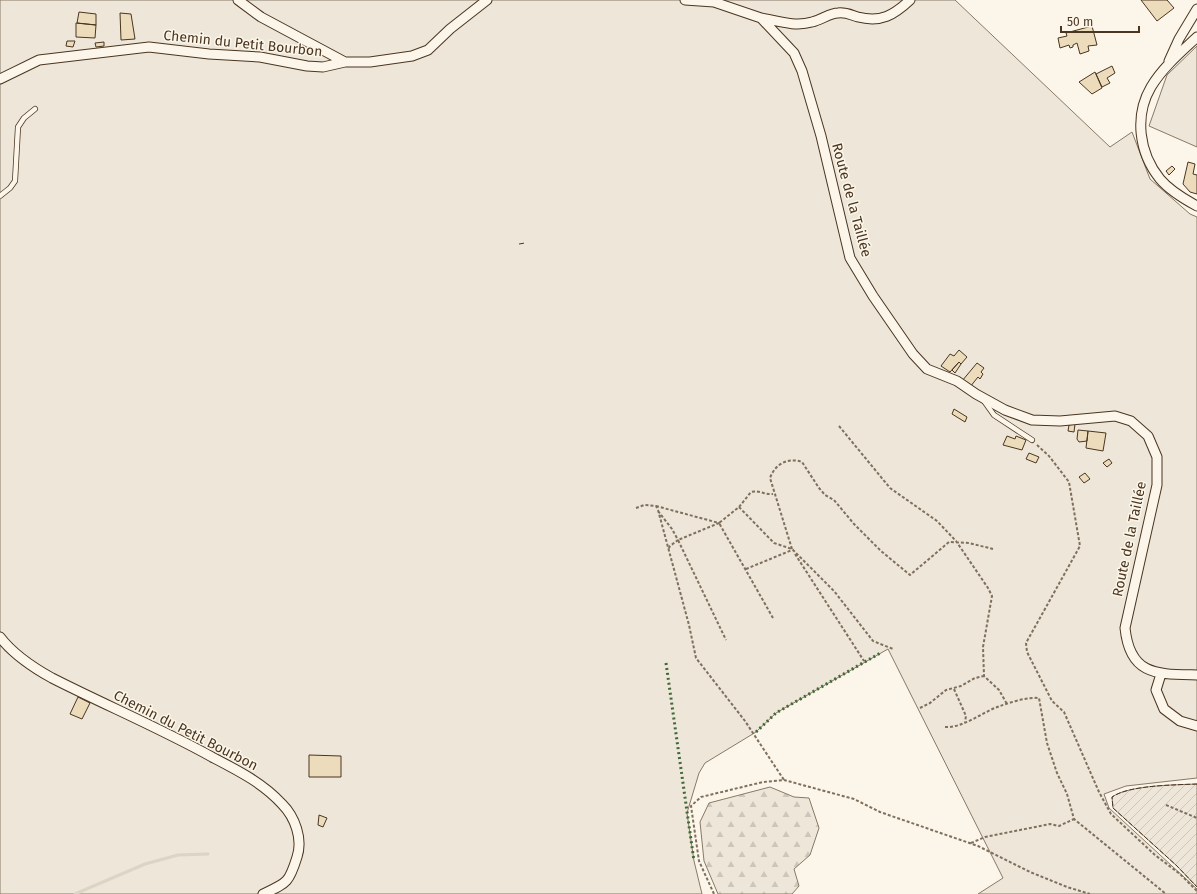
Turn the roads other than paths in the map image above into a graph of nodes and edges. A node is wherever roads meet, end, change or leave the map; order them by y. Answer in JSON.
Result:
{"nodes":[{"id":1,"x":238,"y":0,"type":"edge"},
{"id":2,"x":487,"y":0,"type":"edge"},
{"id":3,"x":685,"y":0,"type":"edge"},
{"id":4,"x":910,"y":0,"type":"edge"},
{"id":5,"x":1197,"y":9,"type":"edge"},
{"id":6,"x":761,"y":18,"type":"junction"},
{"id":7,"x":1197,"y":37,"type":"edge"},
{"id":8,"x":345,"y":62,"type":"junction"},
{"id":9,"x":1167,"y":66,"type":"junction"},
{"id":10,"x":0,"y":79,"type":"edge"},
{"id":11,"x":35,"y":109,"type":"dead end"},
{"id":12,"x":0,"y":196,"type":"edge"},
{"id":13,"x":1197,"y":206,"type":"edge"},
{"id":14,"x":982,"y":398,"type":"junction"},
{"id":15,"x":1032,"y":440,"type":"road end"},
{"id":16,"x":0,"y":637,"type":"edge"},
{"id":17,"x":1161,"y":674,"type":"junction"},
{"id":18,"x":1197,"y":675,"type":"edge"},
{"id":19,"x":1197,"y":726,"type":"edge"},
{"id":20,"x":263,"y":894,"type":"edge"}],
"edges":[{"from":1,"to":8,"type":"street"},
{"from":2,"to":8,"type":"street"},
{"from":3,"to":6,"type":"street","name":"Route de la Taillée"},
{"from":4,"to":6,"type":"street"},
{"from":5,"to":9,"type":"street"},
{"from":6,"to":14,"type":"street","name":"Route de la Taillée"},
{"from":7,"to":9,"type":"street"},
{"from":8,"to":10,"type":"street","name":"Chemin du Petit Bourbon"},
{"from":9,"to":13,"type":"street"},
{"from":11,"to":12,"type":"lane"},
{"from":14,"to":15,"type":"lane"},
{"from":14,"to":17,"type":"street","name":"Route de la Taillée"},
{"from":16,"to":20,"type":"street","name":"Chemin du Petit Bourbon"},
{"from":17,"to":18,"type":"street"},
{"from":17,"to":19,"type":"street"}]}
